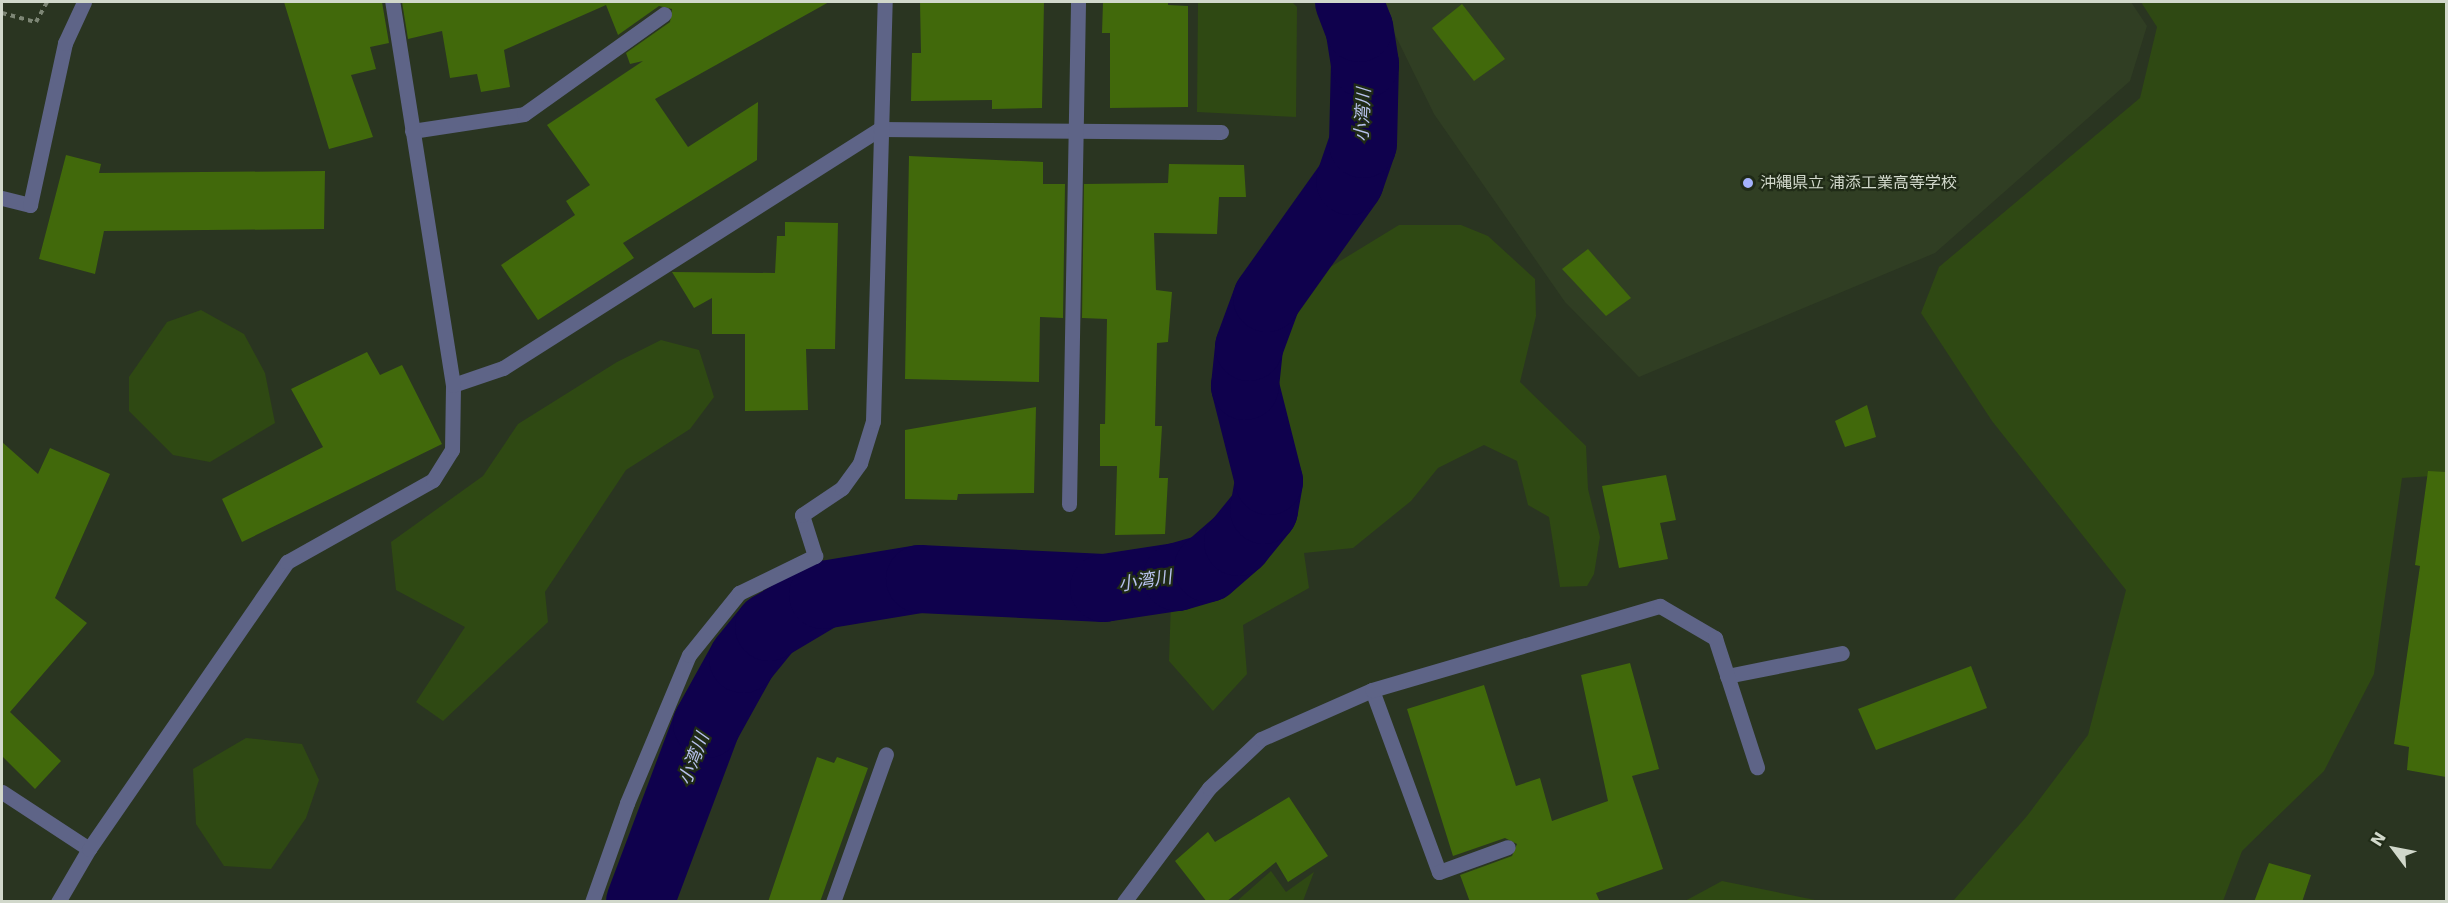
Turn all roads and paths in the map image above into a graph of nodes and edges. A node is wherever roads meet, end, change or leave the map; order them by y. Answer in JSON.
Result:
{"nodes":[{"id":1,"x":47,"y":2,"type":"edge"},
{"id":2,"x":84,"y":2,"type":"edge"},
{"id":3,"x":392,"y":2,"type":"edge"},
{"id":4,"x":885,"y":2,"type":"edge"},
{"id":5,"x":1078,"y":2,"type":"edge"},
{"id":6,"x":2,"y":13,"type":"edge"},
{"id":7,"x":664,"y":14,"type":"dead end"},
{"id":8,"x":880,"y":129,"type":"junction"},
{"id":9,"x":1077,"y":130,"type":"junction"},
{"id":10,"x":412,"y":131,"type":"junction"},
{"id":11,"x":1221,"y":132,"type":"dead end"},
{"id":12,"x":2,"y":198,"type":"edge"},
{"id":13,"x":453,"y":385,"type":"junction"},
{"id":14,"x":1069,"y":504,"type":"dead end"},
{"id":15,"x":1842,"y":653,"type":"dead end"},
{"id":16,"x":1727,"y":676,"type":"junction"},
{"id":17,"x":1372,"y":690,"type":"junction"},
{"id":18,"x":886,"y":754,"type":"dead end"},
{"id":19,"x":1757,"y":767,"type":"dead end"},
{"id":20,"x":2,"y":792,"type":"edge"},
{"id":21,"x":1508,"y":847,"type":"dead end"},
{"id":22,"x":89,"y":849,"type":"junction"},
{"id":23,"x":58,"y":902,"type":"edge"},
{"id":24,"x":592,"y":902,"type":"edge"},
{"id":25,"x":834,"y":902,"type":"edge"},
{"id":26,"x":1124,"y":902,"type":"edge"}],
"edges":[{"from":1,"to":6,"type":"path"},
{"from":2,"to":12,"type":"street"},
{"from":3,"to":10,"type":"street"},
{"from":4,"to":8,"type":"street"},
{"from":5,"to":9,"type":"street"},
{"from":7,"to":10,"type":"street"},
{"from":8,"to":9,"type":"street"},
{"from":8,"to":13,"type":"street"},
{"from":8,"to":24,"type":"street"},
{"from":9,"to":11,"type":"street"},
{"from":9,"to":14,"type":"street"},
{"from":10,"to":13,"type":"street"},
{"from":13,"to":22,"type":"street"},
{"from":15,"to":16,"type":"street"},
{"from":16,"to":17,"type":"street"},
{"from":16,"to":19,"type":"street"},
{"from":17,"to":21,"type":"street"},
{"from":17,"to":26,"type":"street"},
{"from":18,"to":25,"type":"street"},
{"from":20,"to":22,"type":"street"},
{"from":22,"to":23,"type":"street"}]}
